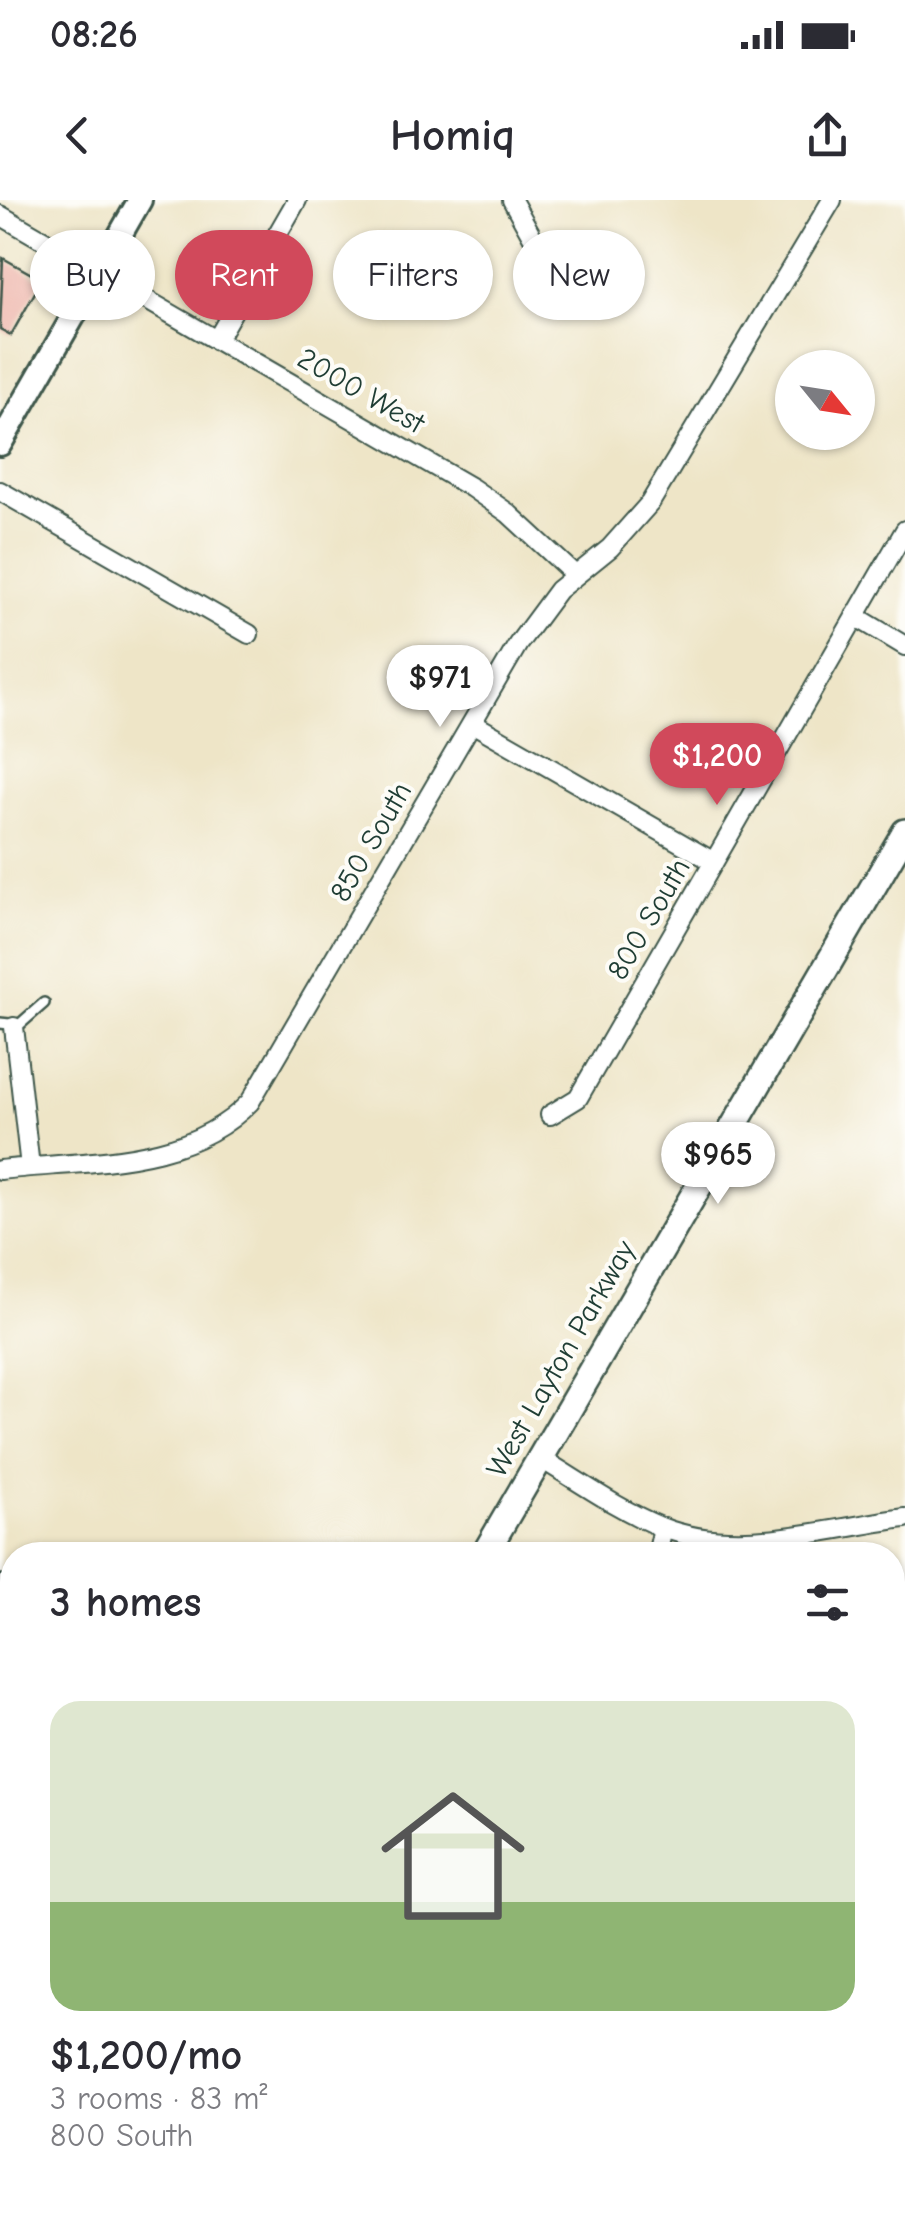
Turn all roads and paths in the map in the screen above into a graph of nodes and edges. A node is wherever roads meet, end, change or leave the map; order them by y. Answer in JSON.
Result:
{"nodes":[{"id":1,"x":140,"y":200,"type":"edge"},
{"id":2,"x":296,"y":200,"type":"edge"},
{"id":3,"x":512,"y":200,"type":"edge"},
{"id":4,"x":832,"y":200,"type":"edge"},
{"id":5,"x":0,"y":215,"type":"edge"},
{"id":6,"x":123,"y":230,"type":"edge"},
{"id":7,"x":528,"y":230,"type":"edge"},
{"id":8,"x":30,"y":232,"type":"edge"},
{"id":9,"x":155,"y":303,"type":"edge"},
{"id":10,"x":71,"y":320,"type":"edge"},
{"id":11,"x":217,"y":339,"type":"junction"},
{"id":12,"x":0,"y":444,"type":"edge"},
{"id":13,"x":0,"y":491,"type":"edge"},
{"id":14,"x":905,"y":530,"type":"edge"},
{"id":15,"x":575,"y":575,"type":"junction"},
{"id":16,"x":855,"y":616,"type":"junction"},
{"id":17,"x":249,"y":634,"type":"dead end"},
{"id":18,"x":905,"y":646,"type":"edge"},
{"id":19,"x":472,"y":723,"type":"junction"},
{"id":20,"x":905,"y":832,"type":"edge"},
{"id":21,"x":714,"y":862,"type":"junction"},
{"id":22,"x":44,"y":1003,"type":"dead end"},
{"id":23,"x":7,"y":1025,"type":"edge"},
{"id":24,"x":550,"y":1115,"type":"dead end"},
{"id":25,"x":30,"y":1166,"type":"junction"},
{"id":26,"x":0,"y":1170,"type":"edge"},
{"id":27,"x":540,"y":1458,"type":"junction"},
{"id":28,"x":905,"y":1518,"type":"edge"},
{"id":29,"x":663,"y":1528,"type":"junction"},
{"id":30,"x":492,"y":1542,"type":"edge"},
{"id":31,"x":660,"y":1542,"type":"edge"}],
"edges":[{"from":1,"to":6,"type":"street"},
{"from":2,"to":11,"type":"street"},
{"from":3,"to":7,"type":"street"},
{"from":4,"to":15,"type":"street","name":"850 South"},
{"from":5,"to":8,"type":"street","name":"2000 West"},
{"from":9,"to":11,"type":"street","name":"2000 West"},
{"from":10,"to":12,"type":"street"},
{"from":11,"to":15,"type":"street","name":"2000 West"},
{"from":13,"to":17,"type":"street"},
{"from":14,"to":16,"type":"street","name":"800 South"},
{"from":15,"to":19,"type":"street","name":"850 South"},
{"from":16,"to":18,"type":"street"},
{"from":16,"to":21,"type":"street","name":"800 South"},
{"from":19,"to":21,"type":"street"},
{"from":19,"to":25,"type":"street","name":"850 South"},
{"from":20,"to":27,"type":"main road","name":"West Layton Parkway"},
{"from":21,"to":24,"type":"street","name":"800 South"},
{"from":22,"to":23,"type":"lane"},
{"from":23,"to":25,"type":"street"},
{"from":25,"to":26,"type":"street","name":"850 South"},
{"from":27,"to":29,"type":"street"},
{"from":27,"to":30,"type":"main road","name":"West Layton Parkway"},
{"from":28,"to":29,"type":"street"},
{"from":29,"to":31,"type":"street"}]}
